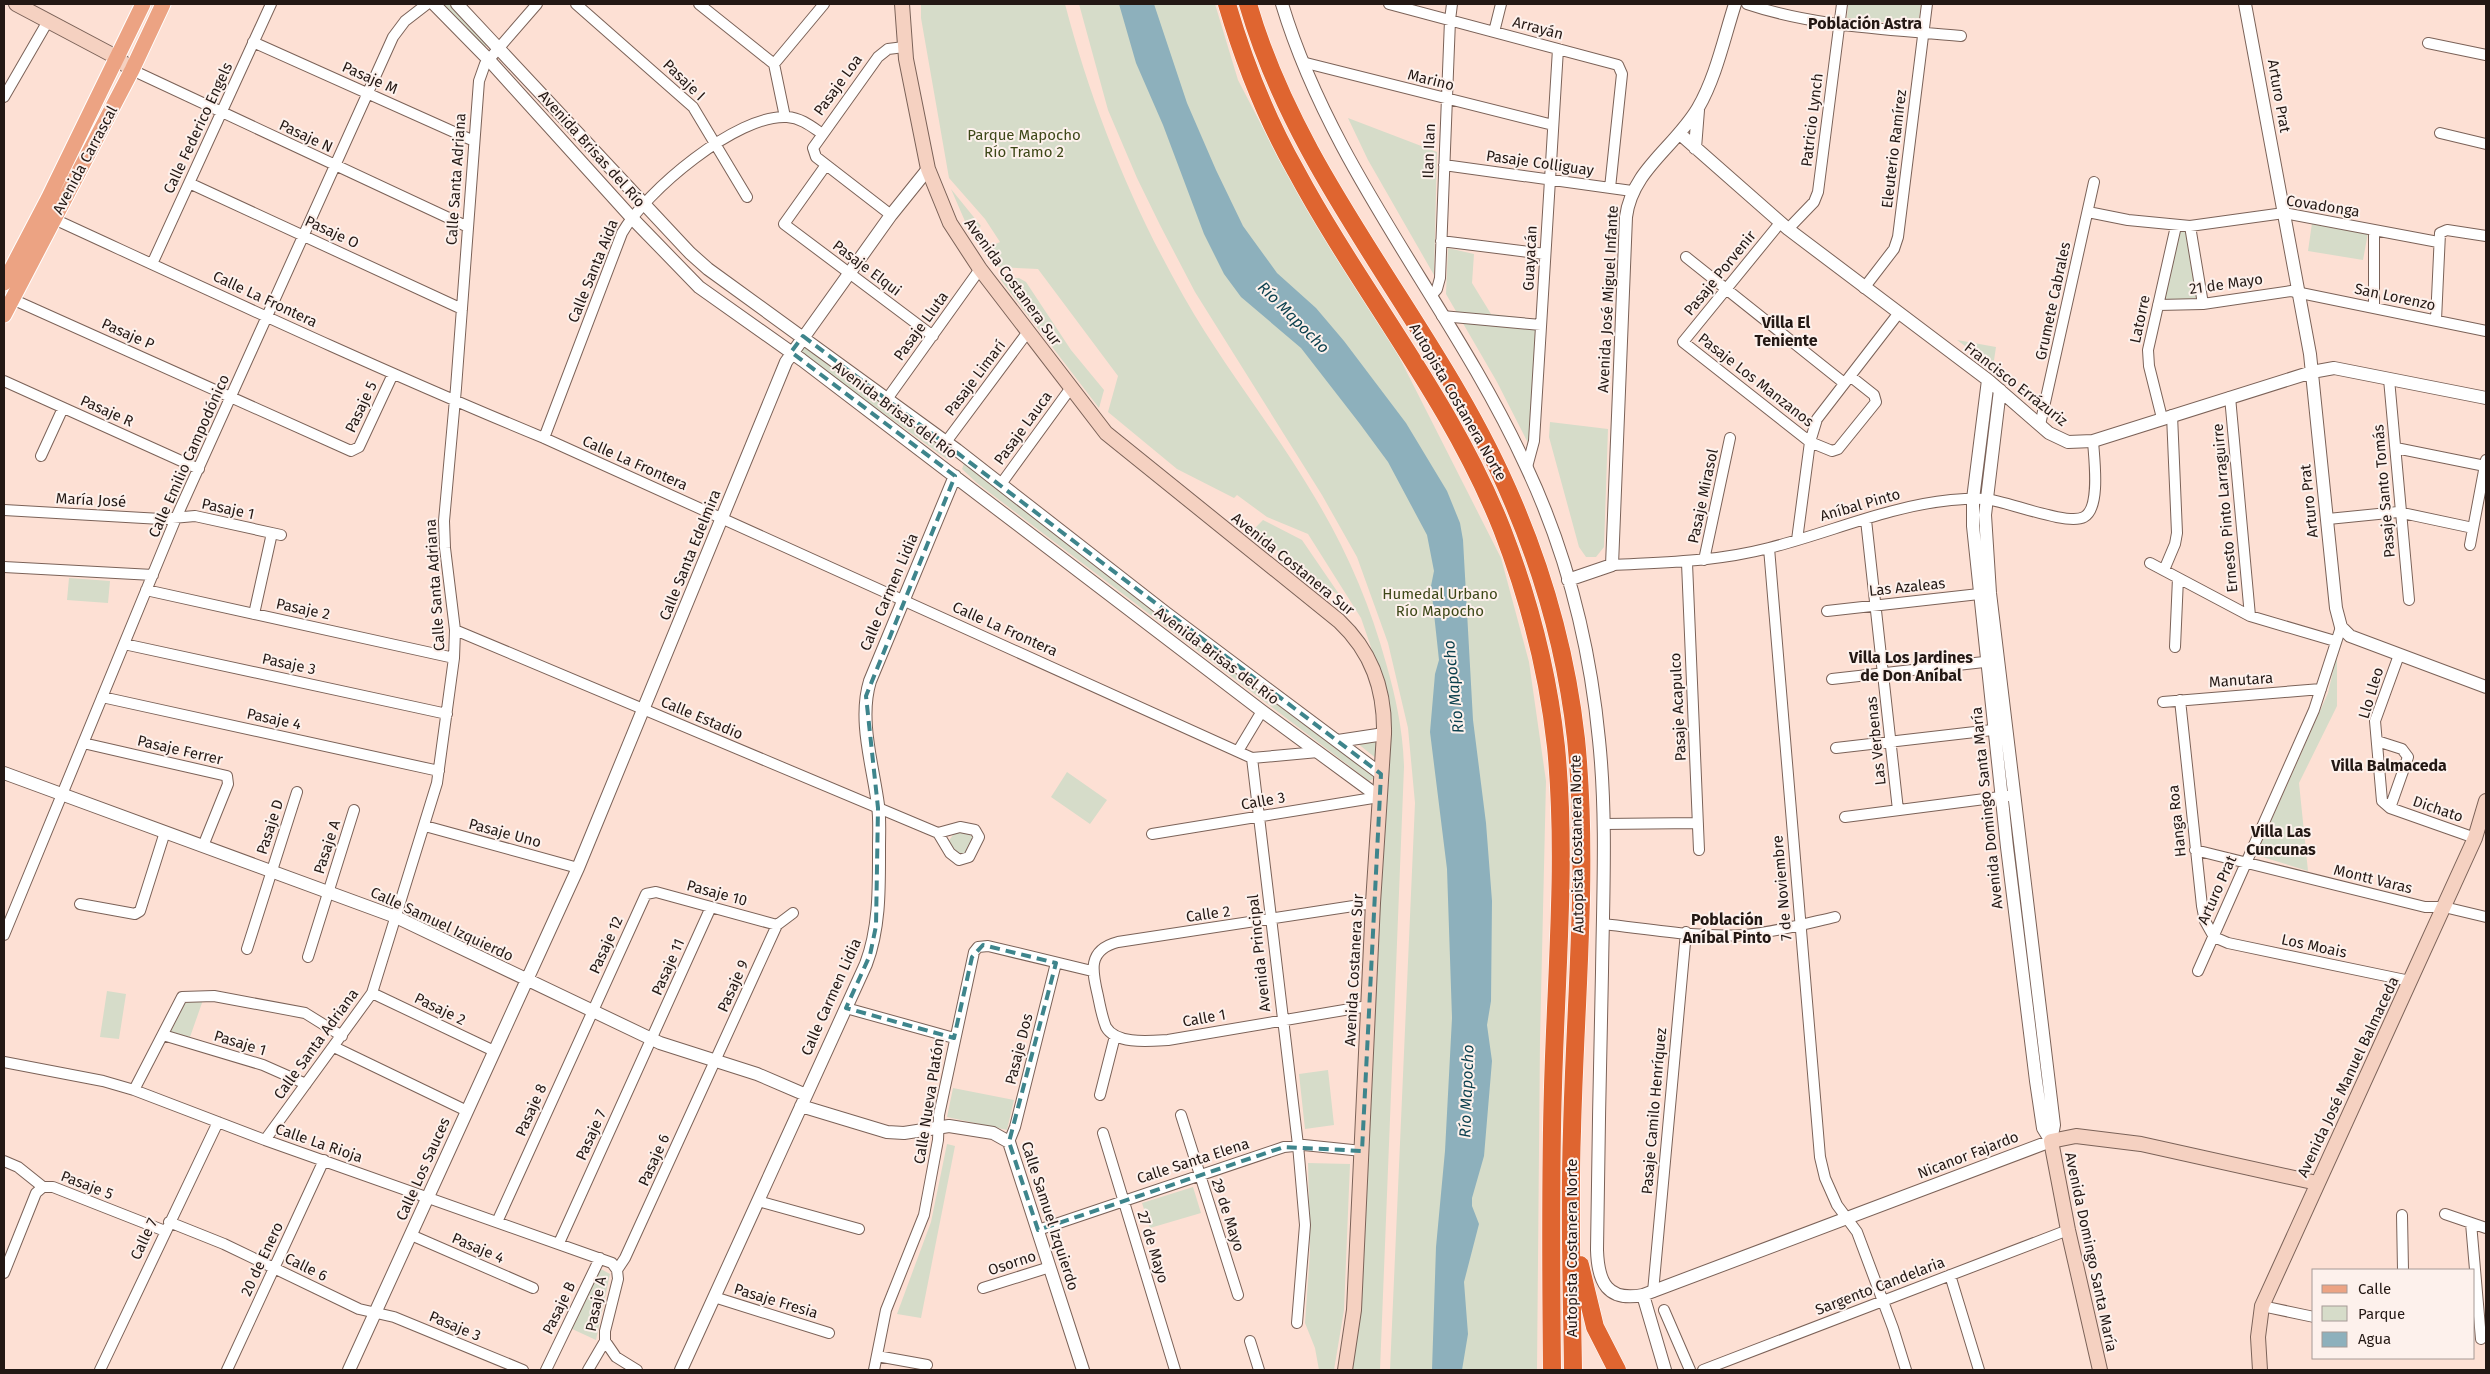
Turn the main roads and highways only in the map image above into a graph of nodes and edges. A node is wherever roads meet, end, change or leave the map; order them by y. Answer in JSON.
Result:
{"nodes":[{"id":1,"x":143,"y":4,"type":"edge"},
{"id":2,"x":163,"y":4,"type":"edge"},
{"id":3,"x":902,"y":4,"type":"edge"},
{"id":4,"x":1227,"y":4,"type":"edge"},
{"id":5,"x":1248,"y":4,"type":"edge"},
{"id":6,"x":22,"y":5,"type":"edge"},
{"id":7,"x":116,"y":57,"type":"junction"},
{"id":8,"x":132,"y":70,"type":"junction"},
{"id":9,"x":4,"y":282,"type":"edge"},
{"id":10,"x":4,"y":315,"type":"edge"},
{"id":11,"x":2486,"y":801,"type":"edge"},
{"id":12,"x":2051,"y":1141,"type":"joint"},
{"id":13,"x":2317,"y":1183,"type":"junction"},
{"id":14,"x":1572,"y":1211,"type":"junction"},
{"id":15,"x":1345,"y":1370,"type":"edge"},
{"id":16,"x":1552,"y":1370,"type":"edge"},
{"id":17,"x":1573,"y":1370,"type":"edge"},
{"id":18,"x":1617,"y":1370,"type":"edge"},
{"id":19,"x":2100,"y":1370,"type":"edge"},
{"id":20,"x":2260,"y":1370,"type":"edge"}],
"edges":[{"from":1,"to":7,"type":"main road","name":"Avenida Carrascal"},
{"from":2,"to":8,"type":"main road","name":"Avenida Carrascal"},
{"from":3,"to":15,"type":"main road","name":"Avenida Costanera Sur"},
{"from":4,"to":16,"type":"highway","name":"Autopista Costanera Norte"},
{"from":5,"to":14,"type":"highway","name":"Autopista Costanera Norte"},
{"from":6,"to":7,"type":"main road"},
{"from":7,"to":8,"type":"main road"},
{"from":7,"to":9,"type":"main road","name":"Avenida Carrascal"},
{"from":8,"to":10,"type":"main road","name":"Avenida Carrascal"},
{"from":11,"to":13,"type":"main road","name":"Avenida José Manuel Balmaceda"},
{"from":12,"to":13,"type":"main road","name":"Nicanor Fajardo"},
{"from":12,"to":19,"type":"main road","name":"Avenida Domingo Santa María"},
{"from":13,"to":20,"type":"main road","name":"Avenida José Manuel Balmaceda"},
{"from":14,"to":17,"type":"highway","name":"Autopista Costanera Norte"},
{"from":14,"to":18,"type":"highway"}]}
